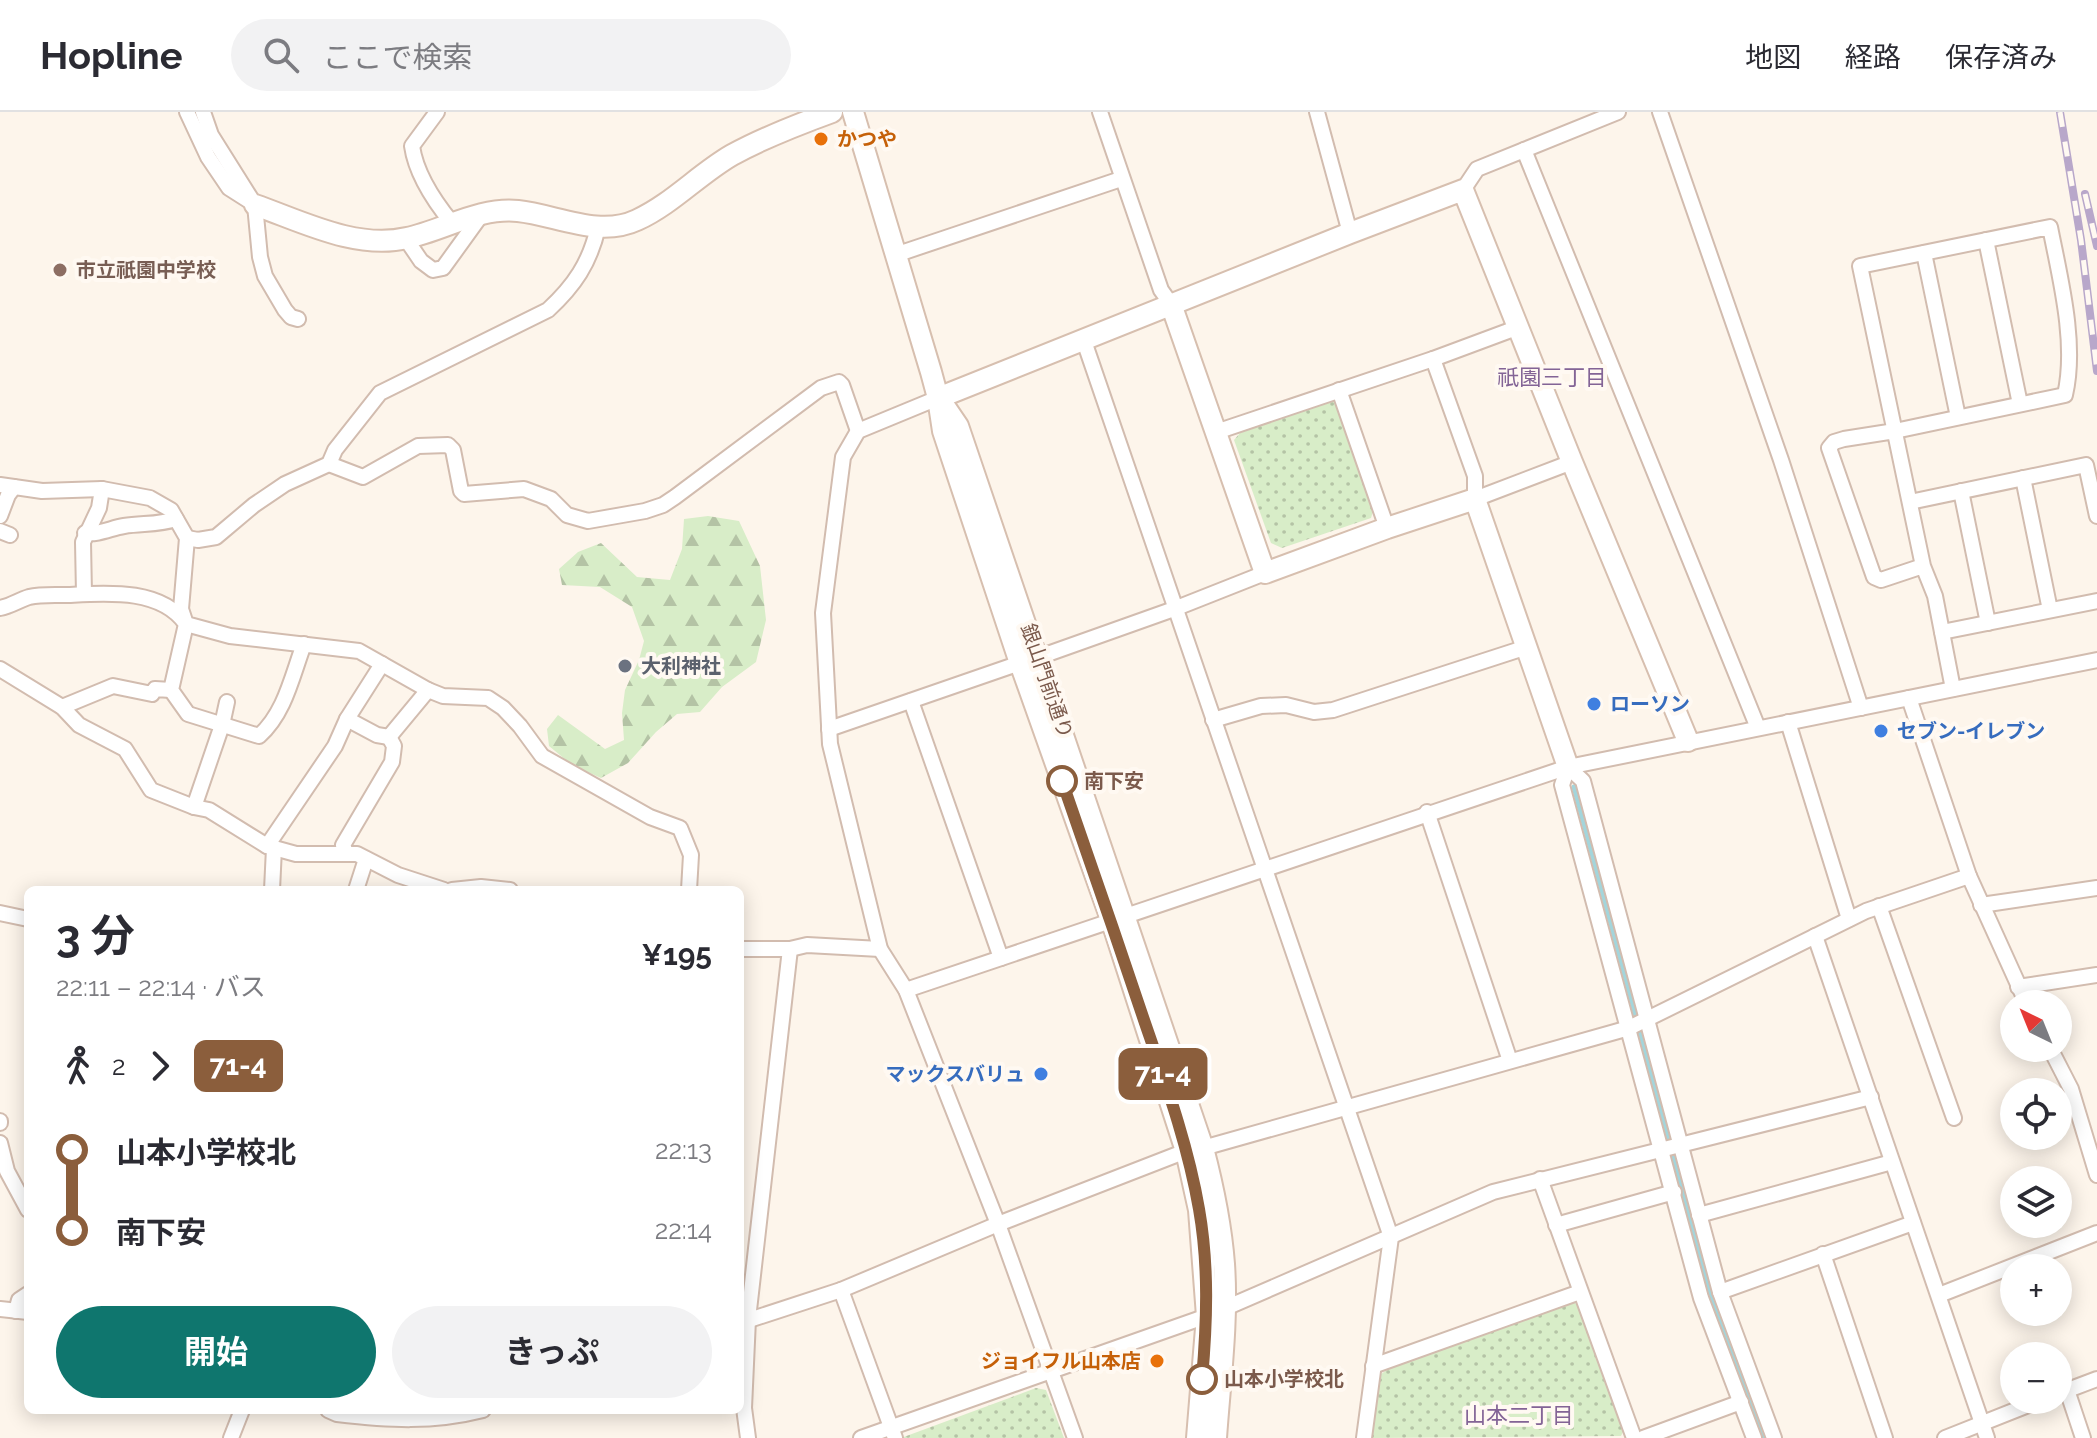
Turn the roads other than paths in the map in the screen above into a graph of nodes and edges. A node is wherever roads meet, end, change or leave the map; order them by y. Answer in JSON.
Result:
{"nodes":[{"id":1,"x":187,"y":112,"type":"edge"},
{"id":2,"x":203,"y":112,"type":"edge"},
{"id":3,"x":437,"y":112,"type":"edge"},
{"id":4,"x":832,"y":112,"type":"edge"},
{"id":5,"x":853,"y":112,"type":"edge"},
{"id":6,"x":1100,"y":112,"type":"edge"},
{"id":7,"x":1317,"y":112,"type":"edge"},
{"id":8,"x":1618,"y":112,"type":"edge"},
{"id":9,"x":1660,"y":112,"type":"edge"},
{"id":10,"x":1524,"y":150,"type":"junction"},
{"id":11,"x":1121,"y":179,"type":"junction"},
{"id":12,"x":1463,"y":190,"type":"junction"},
{"id":13,"x":255,"y":205,"type":"junction"},
{"id":14,"x":482,"y":213,"type":"junction"},
{"id":15,"x":452,"y":223,"type":"junction"},
{"id":16,"x":598,"y":227,"type":"junction"},
{"id":17,"x":1350,"y":233,"type":"junction"},
{"id":18,"x":406,"y":239,"type":"junction"},
{"id":19,"x":1986,"y":240,"type":"junction"},
{"id":20,"x":1924,"y":253,"type":"junction"},
{"id":21,"x":898,"y":254,"type":"junction"},
{"id":22,"x":1171,"y":304,"type":"junction"},
{"id":23,"x":298,"y":319,"type":"dead end"},
{"id":24,"x":1519,"y":327,"type":"junction"},
{"id":25,"x":1084,"y":341,"type":"junction"},
{"id":26,"x":1433,"y":359,"type":"junction"},
{"id":27,"x":1339,"y":390,"type":"junction"},
{"id":28,"x":938,"y":398,"type":"junction"},
{"id":29,"x":2020,"y":404,"type":"junction"},
{"id":30,"x":1958,"y":417,"type":"junction"},
{"id":31,"x":858,"y":431,"type":"junction"},
{"id":32,"x":1895,"y":431,"type":"junction"},
{"id":33,"x":1216,"y":432,"type":"junction"},
{"id":34,"x":1572,"y":462,"type":"junction"},
{"id":35,"x":329,"y":464,"type":"junction"},
{"id":36,"x":2023,"y":478,"type":"junction"},
{"id":37,"x":7,"y":486,"type":"edge"},
{"id":38,"x":102,"y":489,"type":"junction"},
{"id":39,"x":1961,"y":491,"type":"junction"},
{"id":40,"x":1475,"y":499,"type":"junction"},
{"id":41,"x":1910,"y":502,"type":"junction"},
{"id":42,"x":0,"y":516,"type":"edge"},
{"id":43,"x":2097,"y":516,"type":"edge"},
{"id":44,"x":176,"y":519,"type":"junction"},
{"id":45,"x":1387,"y":528,"type":"junction"},
{"id":46,"x":85,"y":533,"type":"junction"},
{"id":47,"x":187,"y":538,"type":"junction"},
{"id":48,"x":1923,"y":566,"type":"junction"},
{"id":49,"x":1265,"y":573,"type":"junction"},
{"id":50,"x":84,"y":594,"type":"junction"},
{"id":51,"x":2097,"y":601,"type":"edge"},
{"id":52,"x":0,"y":608,"type":"edge"},
{"id":53,"x":1174,"y":609,"type":"junction"},
{"id":54,"x":2050,"y":610,"type":"junction"},
{"id":55,"x":1988,"y":623,"type":"junction"},
{"id":56,"x":186,"y":624,"type":"junction"},
{"id":57,"x":1942,"y":632,"type":"junction"},
{"id":58,"x":304,"y":644,"type":"junction"},
{"id":59,"x":1527,"y":647,"type":"junction"},
{"id":60,"x":1029,"y":660,"type":"junction"},
{"id":61,"x":2097,"y":660,"type":"edge"},
{"id":62,"x":382,"y":664,"type":"junction"},
{"id":63,"x":0,"y":669,"type":"edge"},
{"id":64,"x":1953,"y":689,"type":"junction"},
{"id":65,"x":171,"y":690,"type":"junction"},
{"id":66,"x":428,"y":690,"type":"junction"},
{"id":67,"x":1909,"y":698,"type":"junction"},
{"id":68,"x":911,"y":701,"type":"junction"},
{"id":69,"x":227,"y":702,"type":"dead end"},
{"id":70,"x":62,"y":707,"type":"junction"},
{"id":71,"x":1861,"y":708,"type":"junction"},
{"id":72,"x":347,"y":719,"type":"junction"},
{"id":73,"x":1213,"y":720,"type":"junction"},
{"id":74,"x":1788,"y":722,"type":"junction"},
{"id":75,"x":222,"y":725,"type":"junction"},
{"id":76,"x":1758,"y":728,"type":"junction"},
{"id":77,"x":829,"y":729,"type":"junction"},
{"id":78,"x":389,"y":737,"type":"junction"},
{"id":79,"x":1688,"y":741,"type":"junction"},
{"id":80,"x":1568,"y":767,"type":"junction"},
{"id":81,"x":194,"y":807,"type":"junction"},
{"id":82,"x":1427,"y":812,"type":"junction"},
{"id":83,"x":270,"y":847,"type":"junction"},
{"id":84,"x":346,"y":853,"type":"junction"},
{"id":85,"x":366,"y":859,"type":"junction"},
{"id":86,"x":1264,"y":869,"type":"junction"},
{"id":87,"x":1969,"y":876,"type":"junction"},
{"id":88,"x":272,"y":886,"type":"edge"},
{"id":89,"x":357,"y":886,"type":"edge"},
{"id":90,"x":432,"y":886,"type":"edge"},
{"id":91,"x":689,"y":886,"type":"edge"},
{"id":92,"x":2097,"y":888,"type":"edge"},
{"id":93,"x":1981,"y":905,"type":"junction"},
{"id":94,"x":1879,"y":906,"type":"junction"},
{"id":95,"x":0,"y":913,"type":"edge"},
{"id":96,"x":24,"y":918,"type":"edge"},
{"id":97,"x":1119,"y":919,"type":"junction"},
{"id":98,"x":1849,"y":919,"type":"junction"},
{"id":99,"x":1815,"y":936,"type":"junction"},
{"id":100,"x":744,"y":949,"type":"edge"},
{"id":101,"x":790,"y":949,"type":"junction"},
{"id":102,"x":880,"y":949,"type":"junction"},
{"id":103,"x":1001,"y":958,"type":"junction"},
{"id":104,"x":2097,"y":975,"type":"edge"},
{"id":105,"x":2018,"y":987,"type":"junction"},
{"id":106,"x":906,"y":990,"type":"junction"},
{"id":107,"x":2020,"y":990,"type":"edge"},
{"id":108,"x":1647,"y":1021,"type":"junction"},
{"id":109,"x":1629,"y":1028,"type":"junction"},
{"id":110,"x":1510,"y":1061,"type":"junction"},
{"id":111,"x":2057,"y":1062,"type":"edge"},
{"id":112,"x":1871,"y":1097,"type":"junction"},
{"id":113,"x":1346,"y":1106,"type":"junction"},
{"id":114,"x":1954,"y":1118,"type":"dead end"},
{"id":115,"x":0,"y":1143,"type":"edge"},
{"id":116,"x":1681,"y":1146,"type":"junction"},
{"id":117,"x":1195,"y":1149,"type":"junction"},
{"id":118,"x":2093,"y":1149,"type":"edge"},
{"id":119,"x":1663,"y":1151,"type":"junction"},
{"id":120,"x":1892,"y":1162,"type":"junction"},
{"id":121,"x":2097,"y":1175,"type":"edge"},
{"id":122,"x":1540,"y":1179,"type":"junction"},
{"id":123,"x":1674,"y":1192,"type":"junction"},
{"id":124,"x":24,"y":1203,"type":"edge"},
{"id":125,"x":1699,"y":1215,"type":"junction"},
{"id":126,"x":1913,"y":1223,"type":"junction"},
{"id":127,"x":998,"y":1224,"type":"junction"},
{"id":128,"x":1556,"y":1225,"type":"junction"},
{"id":129,"x":2097,"y":1233,"type":"edge"},
{"id":130,"x":1391,"y":1237,"type":"junction"},
{"id":131,"x":1823,"y":1254,"type":"junction"},
{"id":132,"x":841,"y":1290,"type":"junction"},
{"id":133,"x":1580,"y":1292,"type":"junction"},
{"id":134,"x":1720,"y":1292,"type":"junction"},
{"id":135,"x":1939,"y":1295,"type":"junction"},
{"id":136,"x":0,"y":1309,"type":"edge"},
{"id":137,"x":22,"y":1312,"type":"edge"},
{"id":138,"x":1216,"y":1312,"type":"junction"},
{"id":139,"x":744,"y":1321,"type":"edge"},
{"id":140,"x":1373,"y":1366,"type":"junction"},
{"id":141,"x":1052,"y":1371,"type":"junction"},
{"id":142,"x":2097,"y":1379,"type":"edge"},
{"id":143,"x":2072,"y":1388,"type":"edge"},
{"id":144,"x":1741,"y":1402,"type":"junction"},
{"id":145,"x":240,"y":1414,"type":"edge"},
{"id":146,"x":337,"y":1414,"type":"edge"},
{"id":147,"x":468,"y":1414,"type":"edge"},
{"id":148,"x":2005,"y":1414,"type":"edge"},
{"id":149,"x":2072,"y":1414,"type":"edge"},
{"id":150,"x":1982,"y":1423,"type":"junction"},
{"id":151,"x":893,"y":1433,"type":"edge"},
{"id":152,"x":231,"y":1438,"type":"edge"},
{"id":153,"x":748,"y":1438,"type":"edge"},
{"id":154,"x":861,"y":1438,"type":"edge"},
{"id":155,"x":1075,"y":1438,"type":"edge"},
{"id":156,"x":1197,"y":1438,"type":"edge"},
{"id":157,"x":1216,"y":1438,"type":"edge"},
{"id":158,"x":1364,"y":1438,"type":"edge"},
{"id":159,"x":1634,"y":1438,"type":"edge"},
{"id":160,"x":1643,"y":1438,"type":"edge"},
{"id":161,"x":1754,"y":1438,"type":"edge"},
{"id":162,"x":1774,"y":1438,"type":"edge"},
{"id":163,"x":1885,"y":1438,"type":"edge"},
{"id":164,"x":1945,"y":1438,"type":"edge"},
{"id":165,"x":1987,"y":1438,"type":"edge"},
{"id":166,"x":2083,"y":1438,"type":"edge"}],
"edges":[{"from":1,"to":13,"type":"street"},
{"from":2,"to":13,"type":"street"},
{"from":3,"to":15,"type":"street"},
{"from":4,"to":16,"type":"street"},
{"from":5,"to":21,"type":"street","name":"銀山門前通り"},
{"from":6,"to":11,"type":"street"},
{"from":7,"to":17,"type":"street"},
{"from":8,"to":10,"type":"street"},
{"from":9,"to":71,"type":"street"},
{"from":10,"to":12,"type":"street"},
{"from":10,"to":76,"type":"street"},
{"from":11,"to":21,"type":"street"},
{"from":11,"to":22,"type":"street"},
{"from":12,"to":17,"type":"street"},
{"from":12,"to":24,"type":"street"},
{"from":13,"to":18,"type":"street"},
{"from":13,"to":23,"type":"street"},
{"from":14,"to":15,"type":"street"},
{"from":14,"to":16,"type":"street"},
{"from":14,"to":18,"type":"street"},
{"from":15,"to":18,"type":"street"},
{"from":16,"to":35,"type":"street"},
{"from":17,"to":22,"type":"street"},
{"from":19,"to":20,"type":"street"},
{"from":19,"to":29,"type":"street"},
{"from":19,"to":29,"type":"street"},
{"from":20,"to":30,"type":"street"},
{"from":20,"to":32,"type":"street"},
{"from":21,"to":28,"type":"street","name":"銀山門前通り"},
{"from":22,"to":25,"type":"street"},
{"from":22,"to":33,"type":"street"},
{"from":24,"to":26,"type":"street"},
{"from":24,"to":34,"type":"street"},
{"from":25,"to":28,"type":"street"},
{"from":25,"to":53,"type":"street"},
{"from":26,"to":27,"type":"street"},
{"from":26,"to":40,"type":"street"},
{"from":27,"to":33,"type":"street"},
{"from":27,"to":45,"type":"street"},
{"from":28,"to":31,"type":"street"},
{"from":28,"to":60,"type":"street","name":"銀山門前通り"},
{"from":29,"to":30,"type":"street"},
{"from":30,"to":32,"type":"street"},
{"from":31,"to":35,"type":"street"},
{"from":31,"to":77,"type":"street"},
{"from":32,"to":41,"type":"street"},
{"from":32,"to":48,"type":"street"},
{"from":33,"to":49,"type":"street"},
{"from":34,"to":40,"type":"street"},
{"from":34,"to":79,"type":"street"},
{"from":35,"to":47,"type":"street"},
{"from":36,"to":39,"type":"street"},
{"from":36,"to":43,"type":"street"},
{"from":36,"to":54,"type":"street"},
{"from":37,"to":38,"type":"street"},
{"from":37,"to":42,"type":"street"},
{"from":38,"to":44,"type":"street"},
{"from":38,"to":46,"type":"street"},
{"from":39,"to":41,"type":"street"},
{"from":39,"to":55,"type":"street"},
{"from":40,"to":45,"type":"street"},
{"from":40,"to":59,"type":"street"},
{"from":41,"to":48,"type":"street"},
{"from":44,"to":46,"type":"street"},
{"from":44,"to":47,"type":"street"},
{"from":45,"to":49,"type":"street"},
{"from":46,"to":50,"type":"street"},
{"from":47,"to":56,"type":"street"},
{"from":48,"to":57,"type":"street"},
{"from":49,"to":53,"type":"street"},
{"from":50,"to":52,"type":"street"},
{"from":50,"to":56,"type":"street"},
{"from":51,"to":54,"type":"street"},
{"from":53,"to":60,"type":"street"},
{"from":53,"to":73,"type":"street"},
{"from":54,"to":55,"type":"street"},
{"from":55,"to":57,"type":"street"},
{"from":56,"to":58,"type":"street"},
{"from":56,"to":65,"type":"street"},
{"from":57,"to":64,"type":"street"},
{"from":58,"to":62,"type":"street"},
{"from":58,"to":75,"type":"street"},
{"from":59,"to":73,"type":"street"},
{"from":59,"to":80,"type":"street"},
{"from":60,"to":68,"type":"street"},
{"from":60,"to":97,"type":"street","name":"銀山門前通り"},
{"from":61,"to":64,"type":"street"},
{"from":62,"to":66,"type":"street"},
{"from":62,"to":72,"type":"street"},
{"from":63,"to":70,"type":"street"},
{"from":64,"to":67,"type":"street"},
{"from":65,"to":70,"type":"street"},
{"from":65,"to":75,"type":"street"},
{"from":66,"to":78,"type":"street"},
{"from":66,"to":91,"type":"street"},
{"from":67,"to":71,"type":"street"},
{"from":67,"to":87,"type":"street"},
{"from":68,"to":77,"type":"street"},
{"from":68,"to":103,"type":"street"},
{"from":69,"to":75,"type":"street"},
{"from":70,"to":81,"type":"street"},
{"from":71,"to":74,"type":"street"},
{"from":72,"to":78,"type":"street"},
{"from":72,"to":83,"type":"street"},
{"from":73,"to":86,"type":"street"},
{"from":74,"to":76,"type":"street"},
{"from":74,"to":98,"type":"street"},
{"from":75,"to":81,"type":"street"},
{"from":76,"to":79,"type":"street"},
{"from":77,"to":102,"type":"street"},
{"from":78,"to":84,"type":"street"},
{"from":79,"to":80,"type":"street"},
{"from":80,"to":82,"type":"street"},
{"from":80,"to":108,"type":"street"},
{"from":80,"to":109,"type":"street"},
{"from":81,"to":83,"type":"street"},
{"from":82,"to":86,"type":"street"},
{"from":82,"to":110,"type":"street"},
{"from":83,"to":84,"type":"street"},
{"from":83,"to":88,"type":"street"},
{"from":84,"to":85,"type":"street"},
{"from":85,"to":89,"type":"street"},
{"from":85,"to":90,"type":"street"},
{"from":86,"to":97,"type":"street"},
{"from":86,"to":113,"type":"street"},
{"from":87,"to":93,"type":"street"},
{"from":87,"to":94,"type":"street"},
{"from":92,"to":93,"type":"street"},
{"from":93,"to":105,"type":"street"},
{"from":94,"to":98,"type":"street"},
{"from":94,"to":114,"type":"street"},
{"from":95,"to":96,"type":"street"},
{"from":97,"to":103,"type":"street"},
{"from":97,"to":117,"type":"street","name":"銀山門前通り"},
{"from":98,"to":99,"type":"street"},
{"from":99,"to":108,"type":"street"},
{"from":99,"to":112,"type":"street"},
{"from":100,"to":101,"type":"street"},
{"from":101,"to":102,"type":"street"},
{"from":101,"to":139,"type":"street"},
{"from":102,"to":106,"type":"street"},
{"from":103,"to":106,"type":"street"},
{"from":104,"to":105,"type":"street"},
{"from":105,"to":107,"type":"street"},
{"from":106,"to":127,"type":"street"},
{"from":108,"to":109,"type":"street"},
{"from":108,"to":116,"type":"street"},
{"from":109,"to":110,"type":"street"},
{"from":109,"to":119,"type":"street"},
{"from":110,"to":113,"type":"street"},
{"from":111,"to":118,"type":"street"},
{"from":112,"to":116,"type":"street"},
{"from":112,"to":120,"type":"street"},
{"from":113,"to":117,"type":"street"},
{"from":113,"to":130,"type":"street"},
{"from":115,"to":124,"type":"street"},
{"from":116,"to":119,"type":"street"},
{"from":116,"to":125,"type":"street"},
{"from":117,"to":127,"type":"street"},
{"from":117,"to":138,"type":"street","name":"銀山門前通り"},
{"from":118,"to":121,"type":"street"},
{"from":119,"to":122,"type":"street"},
{"from":119,"to":123,"type":"street"},
{"from":120,"to":125,"type":"street"},
{"from":120,"to":126,"type":"street"},
{"from":122,"to":128,"type":"street"},
{"from":122,"to":130,"type":"street"},
{"from":123,"to":128,"type":"street"},
{"from":123,"to":144,"type":"street"},
{"from":125,"to":134,"type":"street"},
{"from":126,"to":131,"type":"street"},
{"from":126,"to":135,"type":"street"},
{"from":127,"to":132,"type":"street"},
{"from":127,"to":141,"type":"street"},
{"from":128,"to":133,"type":"street"},
{"from":129,"to":135,"type":"street"},
{"from":130,"to":138,"type":"street"},
{"from":130,"to":140,"type":"street"},
{"from":131,"to":134,"type":"street"},
{"from":131,"to":163,"type":"street"},
{"from":132,"to":139,"type":"street"},
{"from":132,"to":151,"type":"street"},
{"from":133,"to":140,"type":"street"},
{"from":133,"to":159,"type":"street"},
{"from":134,"to":162,"type":"street"},
{"from":135,"to":150,"type":"street"},
{"from":136,"to":137,"type":"street"},
{"from":138,"to":141,"type":"street"},
{"from":138,"to":156,"type":"street","name":"銀山門前通り"},
{"from":138,"to":157,"type":"street","name":"銀山門前通り"},
{"from":139,"to":153,"type":"street"},
{"from":140,"to":158,"type":"street"},
{"from":141,"to":151,"type":"street"},
{"from":141,"to":155,"type":"street"},
{"from":142,"to":143,"type":"street"},
{"from":144,"to":160,"type":"street"},
{"from":144,"to":161,"type":"street"},
{"from":145,"to":152,"type":"street"},
{"from":146,"to":147,"type":"street"},
{"from":148,"to":150,"type":"street"},
{"from":149,"to":166,"type":"street"},
{"from":150,"to":164,"type":"street"},
{"from":150,"to":165,"type":"street"},
{"from":151,"to":154,"type":"street"}]}
